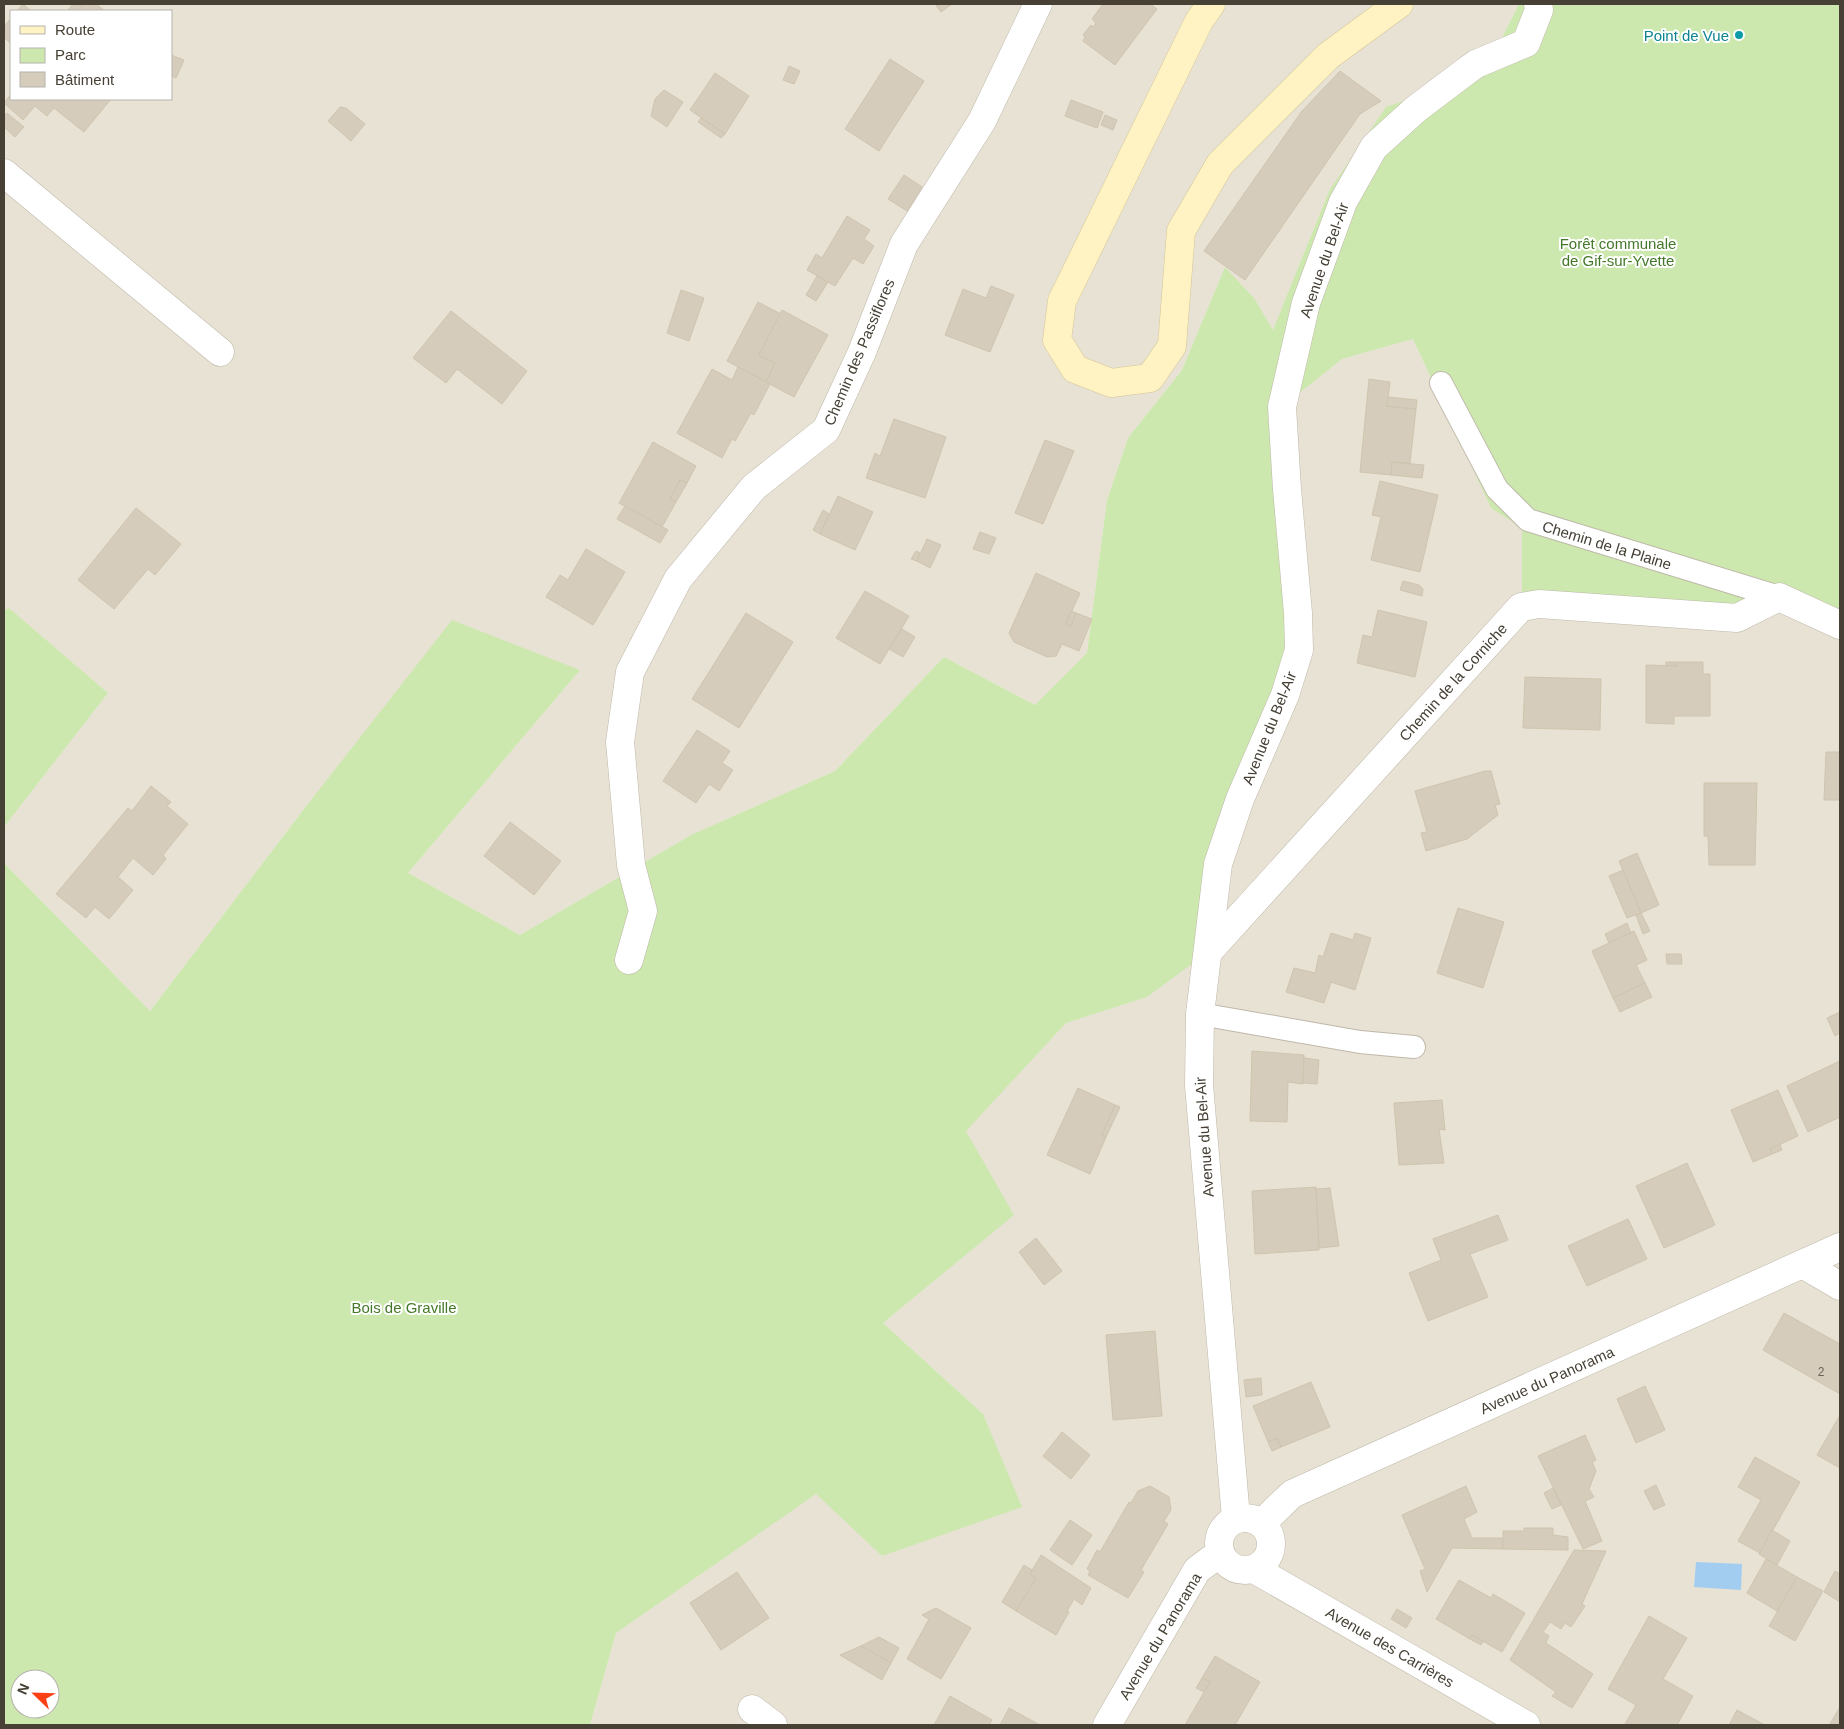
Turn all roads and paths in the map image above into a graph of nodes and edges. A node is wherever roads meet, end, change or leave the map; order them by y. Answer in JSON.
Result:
{"nodes":[{"id":1,"x":1038,"y":4,"type":"edge"},
{"id":2,"x":1211,"y":4,"type":"edge"},
{"id":3,"x":1399,"y":4,"type":"edge"},
{"id":4,"x":1538,"y":4,"type":"edge"},
{"id":5,"x":4,"y":173,"type":"edge"},
{"id":6,"x":220,"y":352,"type":"dead end"},
{"id":7,"x":1441,"y":383,"type":"dead end"},
{"id":8,"x":1779,"y":597,"type":"junction"},
{"id":9,"x":1840,"y":625,"type":"edge"},
{"id":10,"x":1208,"y":952,"type":"junction"},
{"id":11,"x":629,"y":960,"type":"dead end"},
{"id":12,"x":1200,"y":1014,"type":"junction"},
{"id":13,"x":1414,"y":1047,"type":"dead end"},
{"id":14,"x":1840,"y":1247,"type":"edge"},
{"id":15,"x":1804,"y":1265,"type":"junction"},
{"id":16,"x":1840,"y":1286,"type":"edge"},
{"id":17,"x":1236,"y":1518,"type":"junction"},
{"id":18,"x":1262,"y":1523,"type":"junction"},
{"id":19,"x":1220,"y":1553,"type":"junction"},
{"id":20,"x":1254,"y":1569,"type":"junction"},
{"id":21,"x":752,"y":1709,"type":"dead end"},
{"id":22,"x":773,"y":1725,"type":"edge"},
{"id":23,"x":1107,"y":1725,"type":"edge"},
{"id":24,"x":1526,"y":1725,"type":"edge"}],
"edges":[{"from":1,"to":11,"type":"street","name":"Chemin des Passiflores"},
{"from":2,"to":3,"type":"street"},
{"from":4,"to":10,"type":"street","name":"Avenue du Bel-Air"},
{"from":5,"to":6,"type":"street"},
{"from":7,"to":8,"type":"lane","name":"Chemin de la Plaine"},
{"from":8,"to":9,"type":"street","name":"Chemin de la Plaine"},
{"from":8,"to":10,"type":"street","name":"Chemin de la Corniche"},
{"from":10,"to":12,"type":"street","name":"Avenue du Bel-Air"},
{"from":12,"to":13,"type":"lane"},
{"from":12,"to":17,"type":"street","name":"Avenue du Bel-Air"},
{"from":14,"to":15,"type":"street","name":"Avenue du Panorama"},
{"from":15,"to":16,"type":"street"},
{"from":15,"to":18,"type":"street","name":"Avenue du Panorama"},
{"from":17,"to":18,"type":"street"},
{"from":17,"to":19,"type":"street"},
{"from":18,"to":20,"type":"street"},
{"from":19,"to":20,"type":"street"},
{"from":19,"to":23,"type":"street","name":"Avenue du Panorama"},
{"from":20,"to":24,"type":"street","name":"Avenue des Carrières"},
{"from":21,"to":22,"type":"street"}]}
